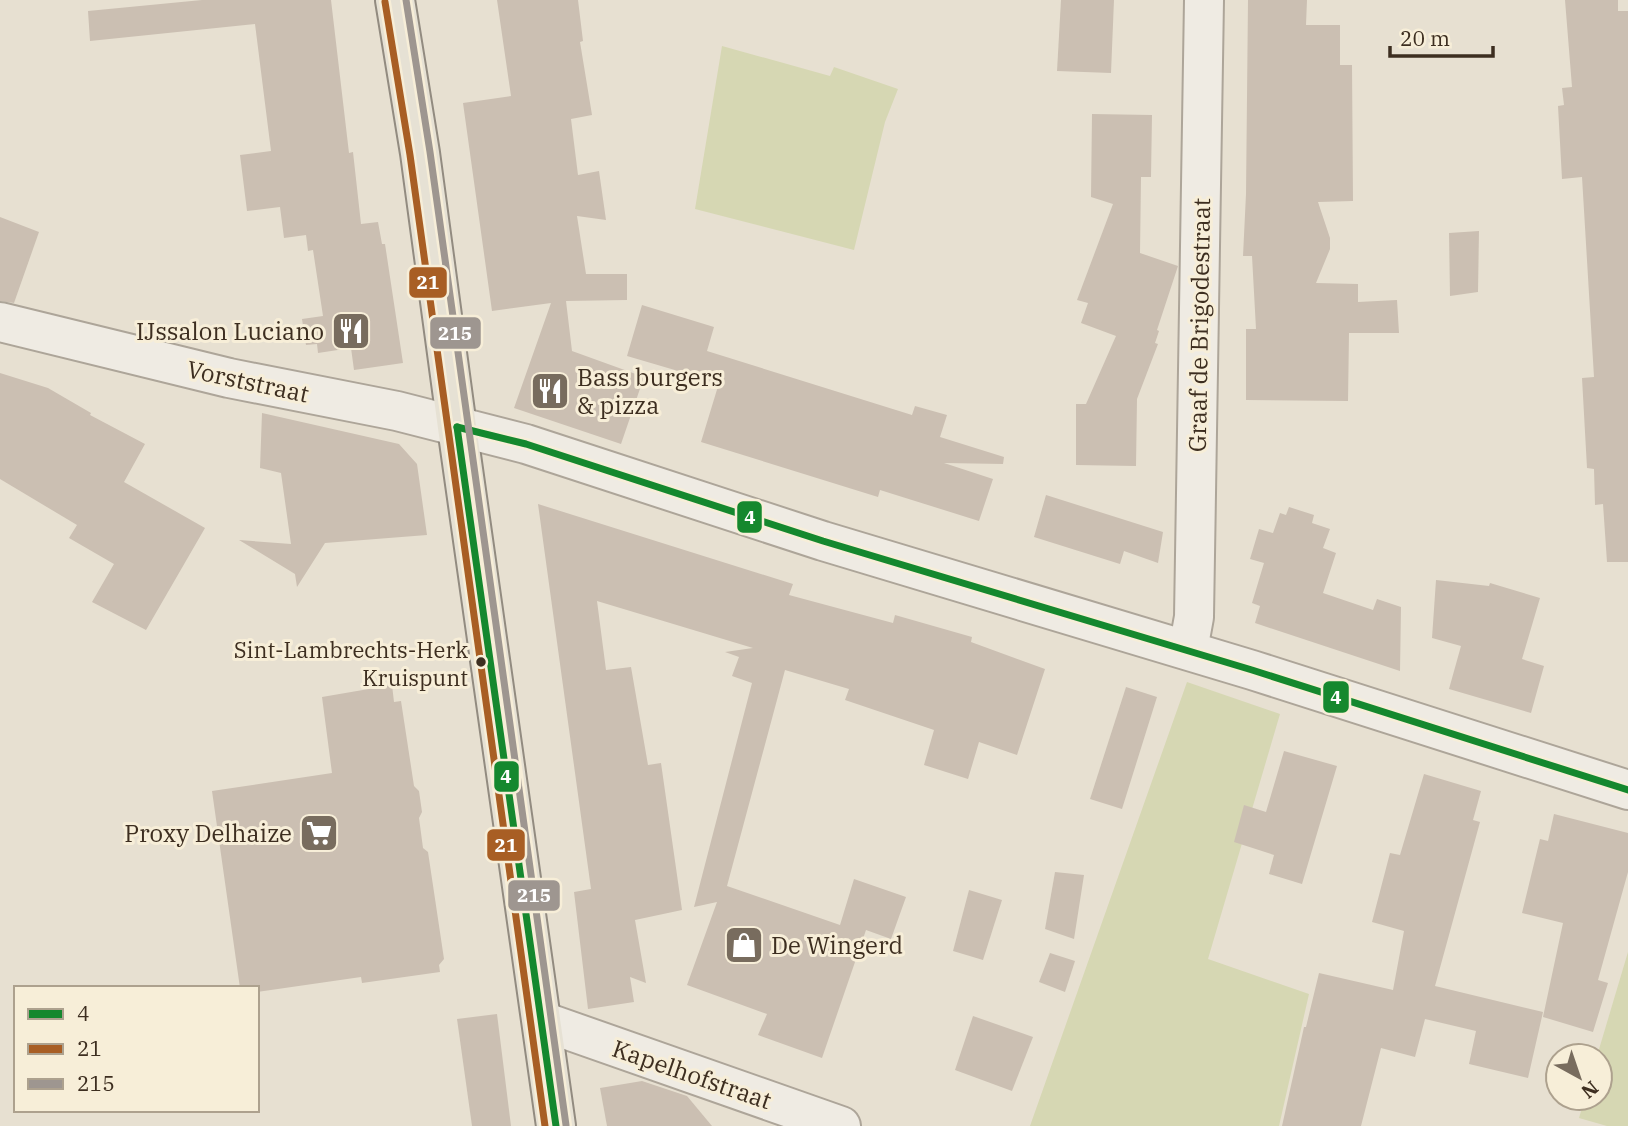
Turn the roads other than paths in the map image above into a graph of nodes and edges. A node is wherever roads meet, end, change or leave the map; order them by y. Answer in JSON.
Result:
{"nodes":[{"id":1,"x":395,"y":0,"type":"edge"},
{"id":2,"x":1204,"y":0,"type":"edge"},
{"id":3,"x":0,"y":322,"type":"edge"},
{"id":4,"x":457,"y":426,"type":"junction"},
{"id":5,"x":1188,"y":650,"type":"junction"},
{"id":6,"x":1628,"y":790,"type":"edge"},
{"id":7,"x":542,"y":1021,"type":"junction"},
{"id":8,"x":556,"y":1126,"type":"edge"},
{"id":9,"x":841,"y":1126,"type":"edge"}],
"edges":[{"from":1,"to":4,"type":"main road"},
{"from":2,"to":5,"type":"street","name":"Graaf de Brigodestraat"},
{"from":3,"to":4,"type":"street","name":"Vorststraat"},
{"from":4,"to":5,"type":"street","name":"Vorststraat"},
{"from":4,"to":7,"type":"main road"},
{"from":5,"to":6,"type":"street","name":"Vorststraat"},
{"from":7,"to":8,"type":"main road"},
{"from":7,"to":9,"type":"street","name":"Kapelhofstraat"}]}
